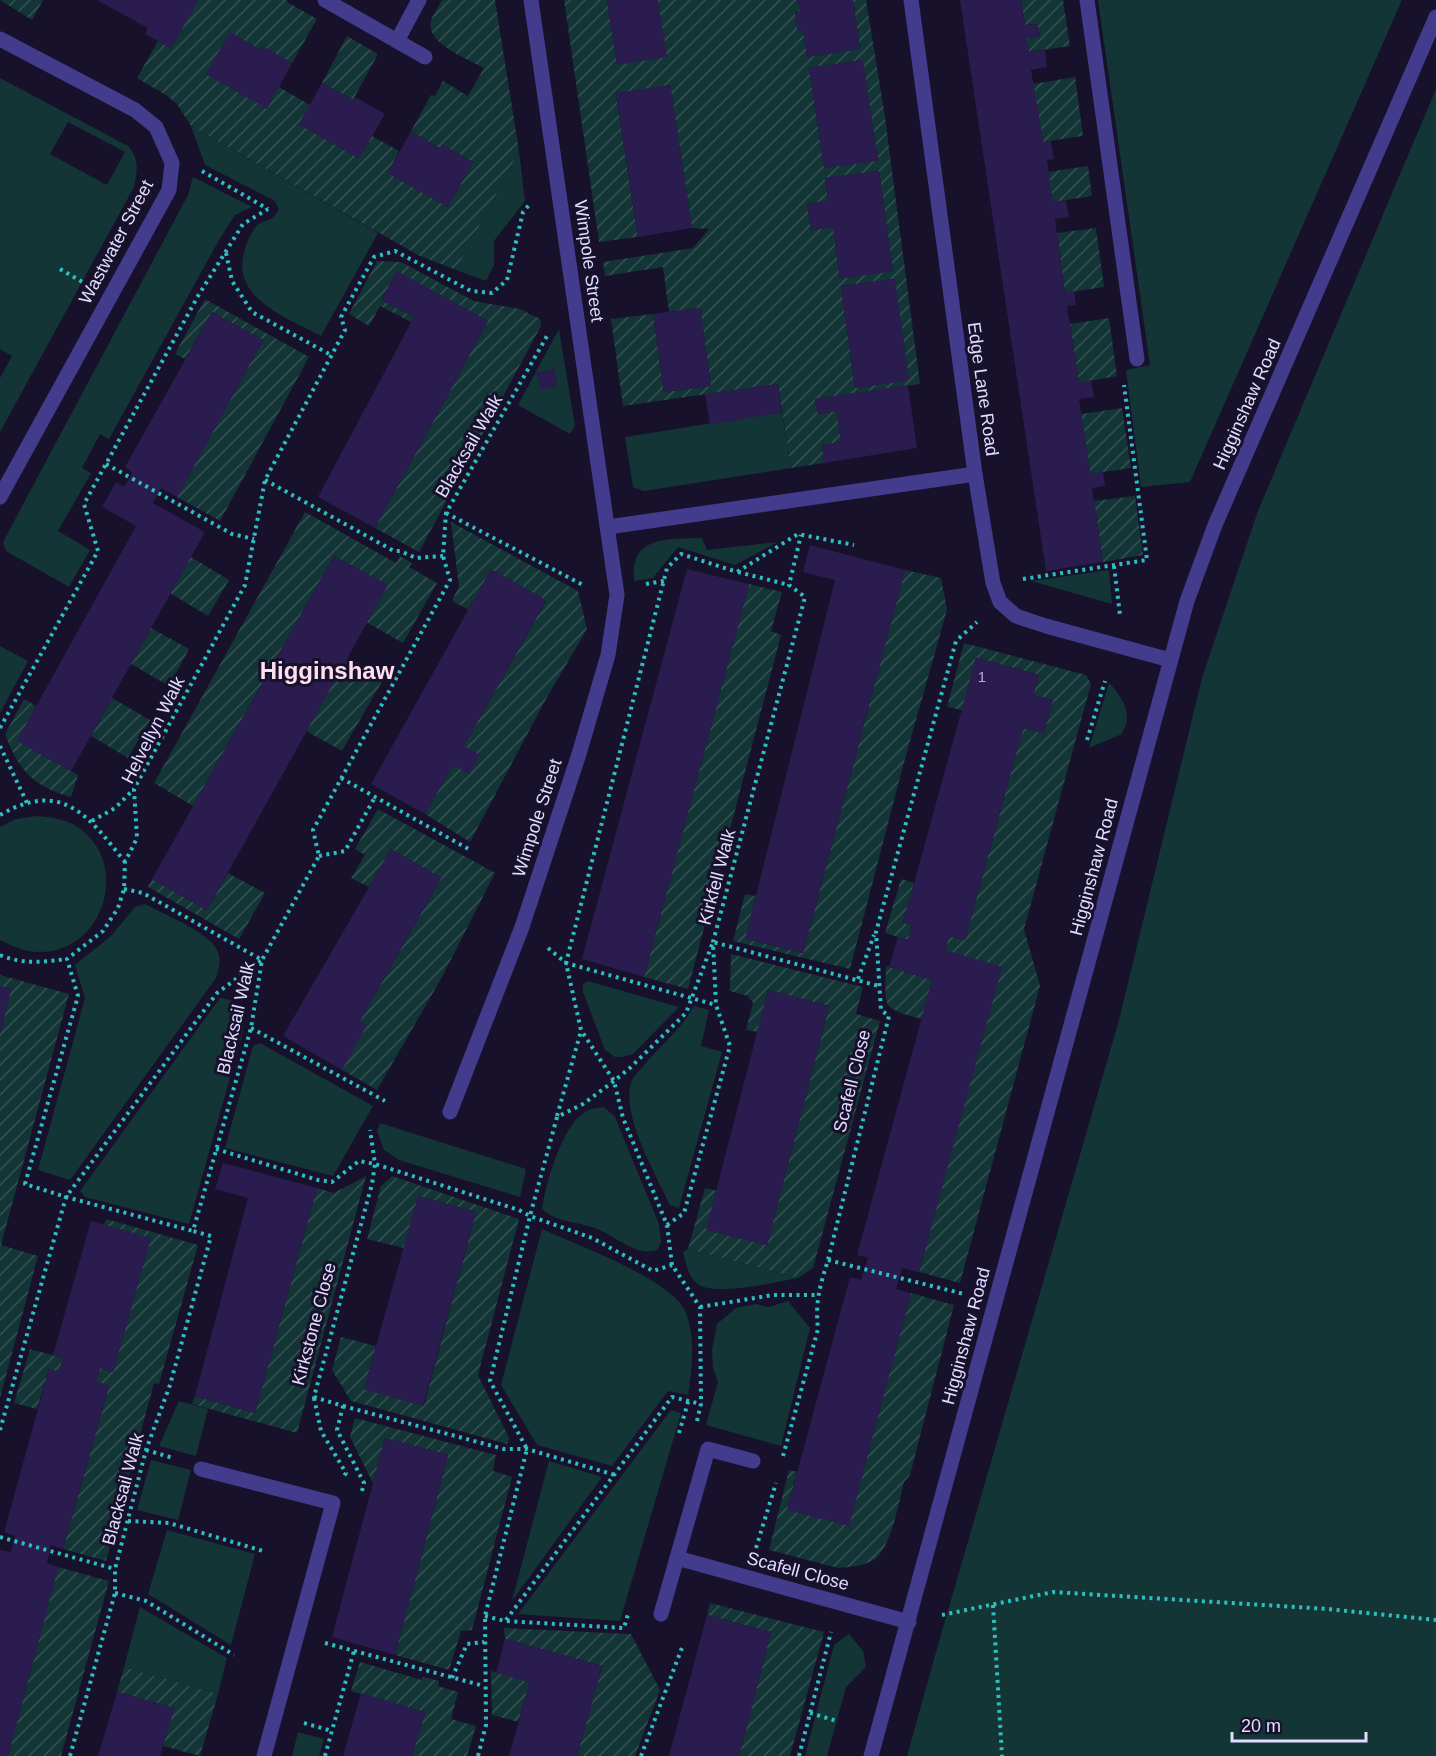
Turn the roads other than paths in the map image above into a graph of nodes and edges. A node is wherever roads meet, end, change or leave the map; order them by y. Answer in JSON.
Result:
{"nodes":[{"id":1,"x":325,"y":0,"type":"edge"},
{"id":2,"x":419,"y":0,"type":"edge"},
{"id":3,"x":531,"y":0,"type":"edge"},
{"id":4,"x":911,"y":0,"type":"edge"},
{"id":5,"x":1087,"y":0,"type":"edge"},
{"id":6,"x":1436,"y":17,"type":"edge"},
{"id":7,"x":0,"y":39,"type":"edge"},
{"id":8,"x":397,"y":41,"type":"junction"},
{"id":9,"x":425,"y":57,"type":"dead end"},
{"id":10,"x":1137,"y":359,"type":"dead end"},
{"id":11,"x":975,"y":474,"type":"junction"},
{"id":12,"x":0,"y":497,"type":"edge"},
{"id":13,"x":608,"y":527,"type":"junction"},
{"id":14,"x":1170,"y":660,"type":"junction"},
{"id":15,"x":450,"y":1112,"type":"dead end"},
{"id":16,"x":753,"y":1461,"type":"dead end"},
{"id":17,"x":201,"y":1469,"type":"dead end"},
{"id":18,"x":677,"y":1558,"type":"junction"},
{"id":19,"x":661,"y":1614,"type":"dead end"},
{"id":20,"x":909,"y":1622,"type":"junction"},
{"id":21,"x":264,"y":1756,"type":"edge"},
{"id":22,"x":872,"y":1756,"type":"edge"}],
"edges":[{"from":1,"to":8,"type":"street"},
{"from":2,"to":8,"type":"street"},
{"from":3,"to":13,"type":"street","name":"Wimpole Street"},
{"from":4,"to":11,"type":"street","name":"Edge Lane Road"},
{"from":5,"to":10,"type":"street"},
{"from":6,"to":14,"type":"street","name":"Higginshaw Road"},
{"from":7,"to":12,"type":"street","name":"Wastwater Street"},
{"from":8,"to":9,"type":"street"},
{"from":11,"to":13,"type":"street"},
{"from":11,"to":14,"type":"street","name":"Edge Lane Road"},
{"from":13,"to":15,"type":"street","name":"Wimpole Street"},
{"from":14,"to":20,"type":"street","name":"Higginshaw Road"},
{"from":16,"to":18,"type":"street"},
{"from":17,"to":21,"type":"street"},
{"from":18,"to":19,"type":"street"},
{"from":18,"to":20,"type":"street","name":"Scafell Close"},
{"from":20,"to":22,"type":"street","name":"Higginshaw Road"}]}
